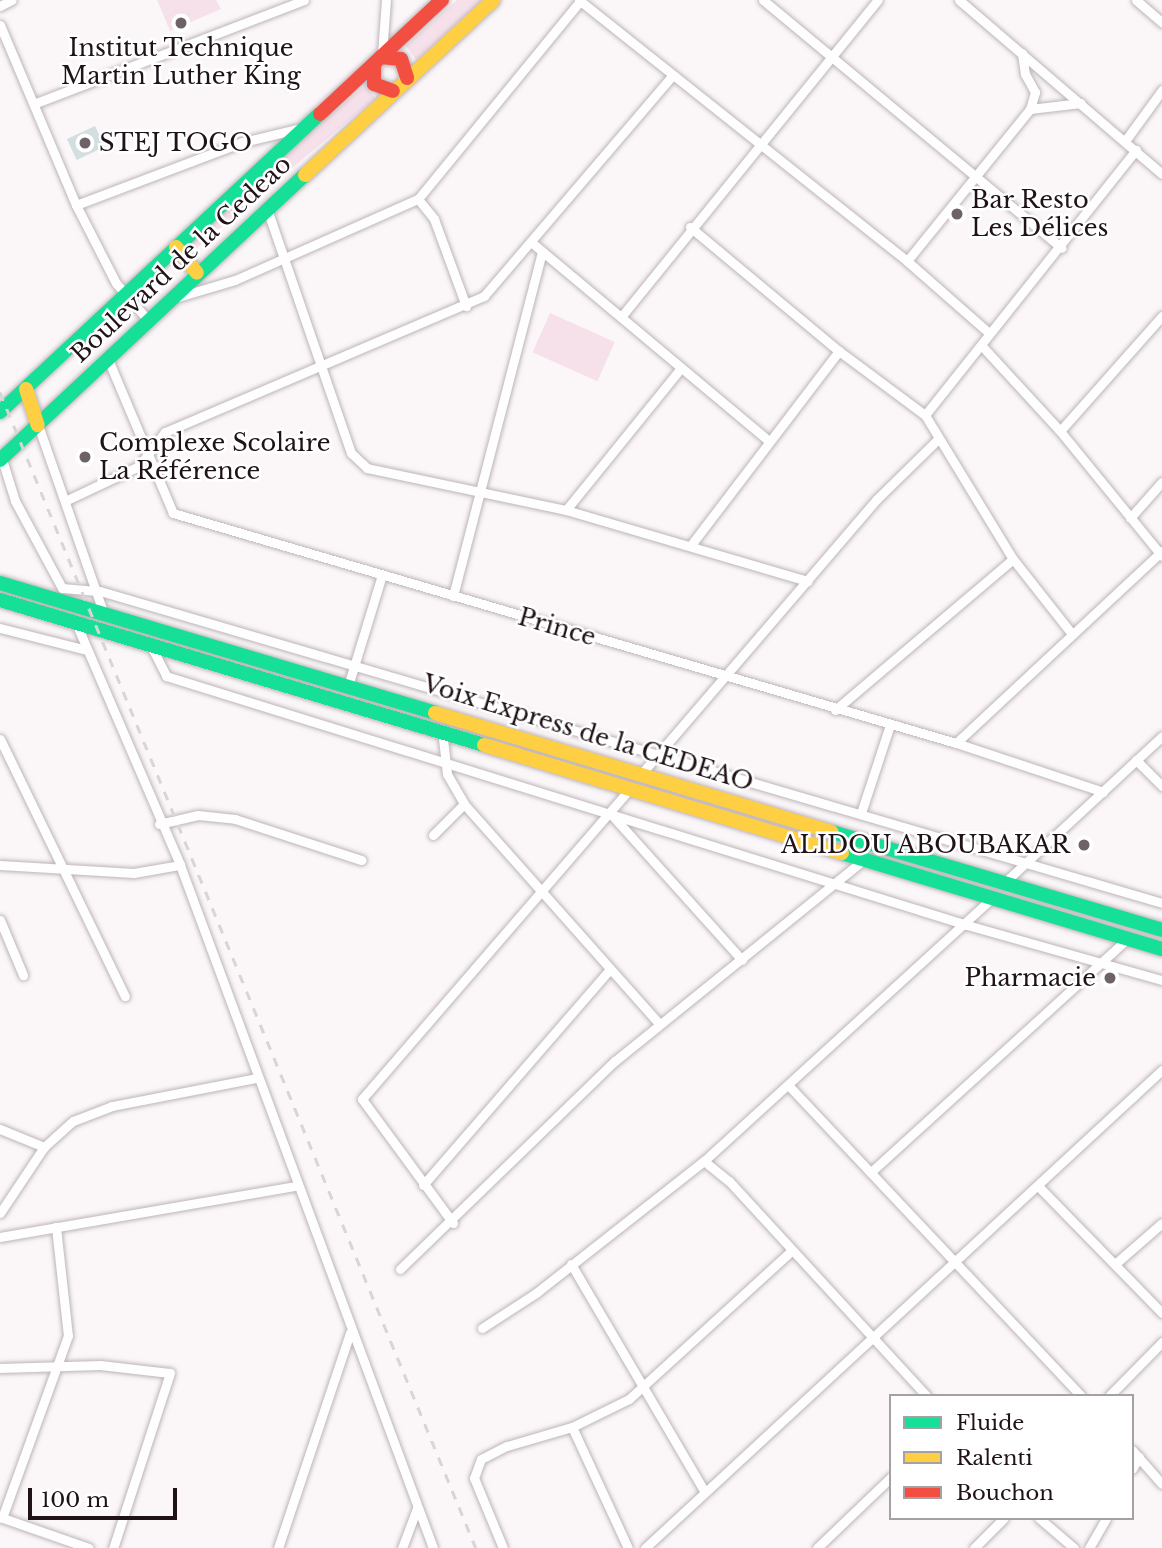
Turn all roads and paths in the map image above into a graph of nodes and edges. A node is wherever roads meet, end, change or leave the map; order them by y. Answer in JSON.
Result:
{"nodes":[{"id":1,"x":12,"y":0,"type":"edge"},
{"id":2,"x":304,"y":0,"type":"edge"},
{"id":3,"x":386,"y":0,"type":"edge"},
{"id":4,"x":442,"y":0,"type":"edge"},
{"id":5,"x":492,"y":0,"type":"edge"},
{"id":6,"x":580,"y":0,"type":"edge"},
{"id":7,"x":763,"y":0,"type":"edge"},
{"id":8,"x":878,"y":0,"type":"edge"},
{"id":9,"x":959,"y":0,"type":"edge"},
{"id":10,"x":1136,"y":0,"type":"edge"},
{"id":11,"x":0,"y":6,"type":"edge"},
{"id":12,"x":1162,"y":23,"type":"edge"},
{"id":13,"x":0,"y":25,"type":"edge"},
{"id":14,"x":1023,"y":53,"type":"junction"},
{"id":15,"x":831,"y":58,"type":"junction"},
{"id":16,"x":377,"y":61,"type":"junction"},
{"id":17,"x":672,"y":76,"type":"junction"},
{"id":18,"x":407,"y":78,"type":"junction"},
{"id":19,"x":1162,"y":90,"type":"edge"},
{"id":20,"x":393,"y":91,"type":"junction"},
{"id":21,"x":36,"y":103,"type":"junction"},
{"id":22,"x":1081,"y":103,"type":"junction"},
{"id":23,"x":1030,"y":109,"type":"junction"},
{"id":24,"x":306,"y":127,"type":"junction"},
{"id":25,"x":1125,"y":141,"type":"junction"},
{"id":26,"x":761,"y":144,"type":"junction"},
{"id":27,"x":1136,"y":150,"type":"junction"},
{"id":28,"x":1162,"y":174,"type":"edge"},
{"id":29,"x":972,"y":178,"type":"junction"},
{"id":30,"x":418,"y":199,"type":"junction"},
{"id":31,"x":76,"y":205,"type":"junction"},
{"id":32,"x":267,"y":209,"type":"junction"},
{"id":33,"x":691,"y":228,"type":"junction"},
{"id":34,"x":531,"y":242,"type":"junction"},
{"id":35,"x":176,"y":247,"type":"junction"},
{"id":36,"x":1062,"y":248,"type":"junction"},
{"id":37,"x":542,"y":253,"type":"junction"},
{"id":38,"x":285,"y":259,"type":"junction"},
{"id":39,"x":907,"y":261,"type":"junction"},
{"id":40,"x":197,"y":272,"type":"junction"},
{"id":41,"x":125,"y":295,"type":"junction"},
{"id":42,"x":170,"y":298,"type":"junction"},
{"id":43,"x":466,"y":306,"type":"junction"},
{"id":44,"x":1162,"y":316,"type":"edge"},
{"id":45,"x":621,"y":317,"type":"junction"},
{"id":46,"x":147,"y":319,"type":"junction"},
{"id":47,"x":989,"y":333,"type":"junction"},
{"id":48,"x":981,"y":345,"type":"junction"},
{"id":49,"x":839,"y":351,"type":"junction"},
{"id":50,"x":107,"y":358,"type":"junction"},
{"id":51,"x":321,"y":366,"type":"junction"},
{"id":52,"x":681,"y":368,"type":"junction"},
{"id":53,"x":26,"y":389,"type":"junction"},
{"id":54,"x":0,"y":412,"type":"edge"},
{"id":55,"x":925,"y":415,"type":"junction"},
{"id":56,"x":38,"y":425,"type":"junction"},
{"id":57,"x":1060,"y":431,"type":"junction"},
{"id":58,"x":768,"y":440,"type":"junction"},
{"id":59,"x":937,"y":440,"type":"junction"},
{"id":60,"x":1,"y":458,"type":"edge"},
{"id":61,"x":148,"y":458,"type":"junction"},
{"id":62,"x":1162,"y":482,"type":"edge"},
{"id":63,"x":480,"y":493,"type":"junction"},
{"id":64,"x":67,"y":500,"type":"junction"},
{"id":65,"x":566,"y":510,"type":"junction"},
{"id":66,"x":1130,"y":517,"type":"junction"},
{"id":67,"x":691,"y":545,"type":"junction"},
{"id":68,"x":1161,"y":554,"type":"edge"},
{"id":69,"x":1013,"y":559,"type":"junction"},
{"id":70,"x":382,"y":575,"type":"junction"},
{"id":71,"x":808,"y":581,"type":"junction"},
{"id":72,"x":0,"y":583,"type":"edge"},
{"id":73,"x":100,"y":591,"type":"junction"},
{"id":74,"x":453,"y":596,"type":"junction"},
{"id":75,"x":0,"y":600,"type":"edge"},
{"id":76,"x":104,"y":614,"type":"junction"},
{"id":77,"x":75,"y":623,"type":"junction"},
{"id":78,"x":0,"y":628,"type":"edge"},
{"id":79,"x":1072,"y":634,"type":"junction"},
{"id":80,"x":152,"y":646,"type":"junction"},
{"id":81,"x":87,"y":650,"type":"junction"},
{"id":82,"x":354,"y":668,"type":"junction"},
{"id":83,"x":725,"y":677,"type":"junction"},
{"id":84,"x":348,"y":686,"type":"junction"},
{"id":85,"x":835,"y":710,"type":"junction"},
{"id":86,"x":890,"y":725,"type":"junction"},
{"id":87,"x":442,"y":729,"type":"junction"},
{"id":88,"x":1162,"y":736,"type":"edge"},
{"id":89,"x":0,"y":738,"type":"edge"},
{"id":90,"x":956,"y":743,"type":"junction"},
{"id":91,"x":658,"y":756,"type":"junction"},
{"id":92,"x":1136,"y":760,"type":"junction"},
{"id":93,"x":446,"y":762,"type":"junction"},
{"id":94,"x":642,"y":774,"type":"junction"},
{"id":95,"x":1162,"y":786,"type":"edge"},
{"id":96,"x":630,"y":788,"type":"junction"},
{"id":97,"x":1103,"y":792,"type":"junction"},
{"id":98,"x":464,"y":804,"type":"junction"},
{"id":99,"x":610,"y":813,"type":"junction"},
{"id":100,"x":861,"y":813,"type":"junction"},
{"id":101,"x":159,"y":824,"type":"junction"},
{"id":102,"x":433,"y":835,"type":"dead end"},
{"id":103,"x":866,"y":858,"type":"junction"},
{"id":104,"x":361,"y":860,"type":"dead end"},
{"id":105,"x":1025,"y":861,"type":"junction"},
{"id":106,"x":0,"y":865,"type":"edge"},
{"id":107,"x":180,"y":866,"type":"junction"},
{"id":108,"x":61,"y":870,"type":"junction"},
{"id":109,"x":836,"y":883,"type":"junction"},
{"id":110,"x":1003,"y":884,"type":"junction"},
{"id":111,"x":541,"y":892,"type":"junction"},
{"id":112,"x":992,"y":898,"type":"junction"},
{"id":113,"x":1162,"y":903,"type":"edge"},
{"id":114,"x":0,"y":920,"type":"edge"},
{"id":115,"x":967,"y":925,"type":"junction"},
{"id":116,"x":1162,"y":930,"type":"edge"},
{"id":117,"x":1128,"y":938,"type":"junction"},
{"id":118,"x":1162,"y":949,"type":"edge"},
{"id":119,"x":742,"y":960,"type":"junction"},
{"id":120,"x":1102,"y":963,"type":"junction"},
{"id":121,"x":609,"y":970,"type":"junction"},
{"id":122,"x":23,"y":975,"type":"dead end"},
{"id":123,"x":1162,"y":980,"type":"edge"},
{"id":124,"x":125,"y":996,"type":"dead end"},
{"id":125,"x":659,"y":1024,"type":"junction"},
{"id":126,"x":1162,"y":1070,"type":"edge"},
{"id":127,"x":256,"y":1078,"type":"junction"},
{"id":128,"x":790,"y":1087,"type":"junction"},
{"id":129,"x":0,"y":1129,"type":"edge"},
{"id":130,"x":44,"y":1147,"type":"junction"},
{"id":131,"x":704,"y":1161,"type":"junction"},
{"id":132,"x":870,"y":1172,"type":"junction"},
{"id":133,"x":423,"y":1185,"type":"junction"},
{"id":134,"x":296,"y":1186,"type":"junction"},
{"id":135,"x":1039,"y":1187,"type":"junction"},
{"id":136,"x":0,"y":1213,"type":"edge"},
{"id":137,"x":453,"y":1223,"type":"junction"},
{"id":138,"x":1162,"y":1223,"type":"edge"},
{"id":139,"x":56,"y":1227,"type":"junction"},
{"id":140,"x":0,"y":1237,"type":"edge"},
{"id":141,"x":791,"y":1251,"type":"junction"},
{"id":142,"x":956,"y":1263,"type":"junction"},
{"id":143,"x":571,"y":1264,"type":"junction"},
{"id":144,"x":1115,"y":1264,"type":"junction"},
{"id":145,"x":400,"y":1269,"type":"dead end"},
{"id":146,"x":1162,"y":1313,"type":"edge"},
{"id":147,"x":482,"y":1328,"type":"dead end"},
{"id":148,"x":350,"y":1333,"type":"junction"},
{"id":149,"x":873,"y":1339,"type":"junction"},
{"id":150,"x":1162,"y":1342,"type":"edge"},
{"id":151,"x":60,"y":1364,"type":"junction"},
{"id":152,"x":0,"y":1368,"type":"edge"},
{"id":153,"x":644,"y":1387,"type":"junction"},
{"id":154,"x":925,"y":1394,"type":"edge"},
{"id":155,"x":1079,"y":1394,"type":"edge"},
{"id":156,"x":1111,"y":1394,"type":"edge"},
{"id":157,"x":572,"y":1426,"type":"junction"},
{"id":158,"x":1136,"y":1453,"type":"edge"},
{"id":159,"x":889,"y":1479,"type":"edge"},
{"id":160,"x":1162,"y":1484,"type":"edge"},
{"id":161,"x":704,"y":1491,"type":"junction"},
{"id":162,"x":417,"y":1507,"type":"junction"},
{"id":163,"x":1,"y":1517,"type":"edge"},
{"id":164,"x":1002,"y":1520,"type":"edge"},
{"id":165,"x":1042,"y":1520,"type":"edge"},
{"id":166,"x":1105,"y":1520,"type":"edge"},
{"id":167,"x":89,"y":1548,"type":"edge"},
{"id":168,"x":113,"y":1548,"type":"edge"},
{"id":169,"x":278,"y":1548,"type":"edge"},
{"id":170,"x":402,"y":1548,"type":"edge"},
{"id":171,"x":433,"y":1548,"type":"edge"},
{"id":172,"x":503,"y":1548,"type":"edge"},
{"id":173,"x":628,"y":1548,"type":"edge"},
{"id":174,"x":645,"y":1548,"type":"edge"},
{"id":175,"x":817,"y":1548,"type":"edge"},
{"id":176,"x":974,"y":1548,"type":"edge"},
{"id":177,"x":1074,"y":1548,"type":"edge"},
{"id":178,"x":1089,"y":1548,"type":"edge"}],
"edges":[{"from":1,"to":11,"type":"street"},
{"from":2,"to":21,"type":"street"},
{"from":3,"to":16,"type":"street"},
{"from":4,"to":16,"type":"main road","name":"Boulevard de la Cedeao"},
{"from":5,"to":18,"type":"main road","name":"Boulevard de la Cedeao"},
{"from":6,"to":17,"type":"street"},
{"from":6,"to":30,"type":"street"},
{"from":7,"to":15,"type":"street"},
{"from":8,"to":15,"type":"street"},
{"from":9,"to":14,"type":"street"},
{"from":10,"to":12,"type":"street"},
{"from":13,"to":21,"type":"street"},
{"from":14,"to":22,"type":"street"},
{"from":14,"to":23,"type":"street"},
{"from":15,"to":26,"type":"street"},
{"from":15,"to":29,"type":"street"},
{"from":16,"to":18,"type":"main road"},
{"from":16,"to":20,"type":"main road"},
{"from":16,"to":24,"type":"main road","name":"Boulevard de la Cedeao"},
{"from":17,"to":26,"type":"street"},
{"from":17,"to":34,"type":"street"},
{"from":18,"to":20,"type":"main road","name":"Boulevard de la Cedeao"},
{"from":19,"to":25,"type":"street"},
{"from":20,"to":32,"type":"main road","name":"Boulevard de la Cedeao"},
{"from":21,"to":31,"type":"street"},
{"from":22,"to":23,"type":"street"},
{"from":22,"to":25,"type":"street"},
{"from":23,"to":29,"type":"street"},
{"from":24,"to":31,"type":"street"},
{"from":24,"to":35,"type":"main road","name":"Boulevard de la Cedeao"},
{"from":25,"to":27,"type":"street"},
{"from":26,"to":33,"type":"street"},
{"from":26,"to":39,"type":"street"},
{"from":27,"to":28,"type":"street"},
{"from":27,"to":36,"type":"street"},
{"from":29,"to":36,"type":"street"},
{"from":29,"to":39,"type":"street"},
{"from":30,"to":38,"type":"street"},
{"from":30,"to":43,"type":"street"},
{"from":31,"to":41,"type":"street"},
{"from":32,"to":38,"type":"street"},
{"from":32,"to":40,"type":"main road","name":"Boulevard de la Cedeao"},
{"from":33,"to":45,"type":"street"},
{"from":33,"to":49,"type":"street"},
{"from":34,"to":37,"type":"street"},
{"from":34,"to":43,"type":"street"},
{"from":35,"to":40,"type":"main road"},
{"from":35,"to":41,"type":"main road","name":"Boulevard de la Cedeao"},
{"from":36,"to":47,"type":"street"},
{"from":37,"to":45,"type":"street"},
{"from":37,"to":63,"type":"street"},
{"from":38,"to":42,"type":"street"},
{"from":38,"to":51,"type":"street"},
{"from":39,"to":47,"type":"street"},
{"from":40,"to":42,"type":"main road","name":"Boulevard de la Cedeao"},
{"from":41,"to":46,"type":"street"},
{"from":41,"to":53,"type":"main road","name":"Boulevard de la Cedeao"},
{"from":42,"to":46,"type":"main road","name":"Boulevard de la Cedeao"},
{"from":43,"to":51,"type":"street"},
{"from":44,"to":57,"type":"street"},
{"from":45,"to":52,"type":"street"},
{"from":46,"to":50,"type":"main road","name":"Boulevard de la Cedeao"},
{"from":47,"to":48,"type":"street"},
{"from":48,"to":55,"type":"street"},
{"from":48,"to":57,"type":"street"},
{"from":49,"to":55,"type":"street"},
{"from":49,"to":58,"type":"street"},
{"from":50,"to":56,"type":"main road","name":"Boulevard de la Cedeao"},
{"from":50,"to":61,"type":"street","name":"Prince"},
{"from":51,"to":61,"type":"street"},
{"from":51,"to":63,"type":"street"},
{"from":52,"to":58,"type":"street"},
{"from":52,"to":65,"type":"street"},
{"from":53,"to":54,"type":"main road","name":"Boulevard de la Cedeao"},
{"from":53,"to":56,"type":"main road"},
{"from":55,"to":59,"type":"street"},
{"from":56,"to":60,"type":"main road","name":"Boulevard de la Cedeao"},
{"from":56,"to":64,"type":"street"},
{"from":57,"to":66,"type":"street"},
{"from":58,"to":67,"type":"street"},
{"from":59,"to":69,"type":"street"},
{"from":59,"to":71,"type":"street"},
{"from":60,"to":73,"type":"street"},
{"from":61,"to":64,"type":"street"},
{"from":61,"to":70,"type":"street","name":"Prince"},
{"from":62,"to":66,"type":"street"},
{"from":63,"to":65,"type":"street"},
{"from":63,"to":74,"type":"street"},
{"from":64,"to":73,"type":"street"},
{"from":65,"to":67,"type":"street"},
{"from":66,"to":68,"type":"street"},
{"from":67,"to":71,"type":"street"},
{"from":68,"to":79,"type":"street"},
{"from":69,"to":79,"type":"street"},
{"from":69,"to":85,"type":"street"},
{"from":70,"to":74,"type":"street","name":"Prince"},
{"from":70,"to":82,"type":"street"},
{"from":71,"to":83,"type":"street"},
{"from":72,"to":76,"type":"main road","name":"Voix Express de la CEDEAO"},
{"from":73,"to":76,"type":"street"},
{"from":73,"to":82,"type":"street"},
{"from":74,"to":83,"type":"street","name":"Prince"},
{"from":75,"to":77,"type":"main road"},
{"from":76,"to":84,"type":"main road","name":"Voix Express de la CEDEAO"},
{"from":77,"to":80,"type":"main road"},
{"from":77,"to":81,"type":"street"},
{"from":78,"to":81,"type":"street"},
{"from":79,"to":90,"type":"street"},
{"from":80,"to":87,"type":"main road"},
{"from":80,"to":93,"type":"street"},
{"from":81,"to":101,"type":"street"},
{"from":82,"to":84,"type":"street"},
{"from":82,"to":91,"type":"street"},
{"from":83,"to":85,"type":"street","name":"Prince"},
{"from":83,"to":91,"type":"street"},
{"from":84,"to":94,"type":"main road","name":"Voix Express de la CEDEAO"},
{"from":85,"to":86,"type":"street","name":"Prince"},
{"from":86,"to":90,"type":"street","name":"Prince"},
{"from":86,"to":100,"type":"street"},
{"from":87,"to":93,"type":"street"},
{"from":87,"to":96,"type":"main road"},
{"from":88,"to":92,"type":"street"},
{"from":89,"to":108,"type":"street"},
{"from":90,"to":97,"type":"street","name":"Prince"},
{"from":91,"to":94,"type":"street"},
{"from":91,"to":100,"type":"street"},
{"from":92,"to":95,"type":"street"},
{"from":92,"to":97,"type":"street"},
{"from":93,"to":98,"type":"street"},
{"from":93,"to":99,"type":"street"},
{"from":94,"to":110,"type":"main road","name":"Voix Express de la CEDEAO"},
{"from":96,"to":99,"type":"street"},
{"from":96,"to":103,"type":"main road"},
{"from":97,"to":105,"type":"street"},
{"from":98,"to":102,"type":"street"},
{"from":98,"to":111,"type":"street"},
{"from":99,"to":109,"type":"street"},
{"from":99,"to":111,"type":"street"},
{"from":99,"to":119,"type":"street"},
{"from":100,"to":105,"type":"street"},
{"from":101,"to":104,"type":"street"},
{"from":101,"to":107,"type":"street"},
{"from":103,"to":109,"type":"street"},
{"from":103,"to":112,"type":"main road"},
{"from":105,"to":110,"type":"street"},
{"from":105,"to":113,"type":"street"},
{"from":106,"to":108,"type":"street"},
{"from":107,"to":108,"type":"street"},
{"from":107,"to":127,"type":"street"},
{"from":108,"to":124,"type":"street"},
{"from":109,"to":115,"type":"street"},
{"from":109,"to":119,"type":"street"},
{"from":110,"to":116,"type":"main road","name":"Voix Express de la CEDEAO"},
{"from":111,"to":121,"type":"street"},
{"from":111,"to":133,"type":"street"},
{"from":112,"to":115,"type":"street"},
{"from":112,"to":117,"type":"main road"},
{"from":114,"to":122,"type":"street"},
{"from":115,"to":120,"type":"street"},
{"from":115,"to":128,"type":"street"},
{"from":117,"to":118,"type":"main road"},
{"from":117,"to":120,"type":"street"},
{"from":119,"to":125,"type":"street"},
{"from":120,"to":123,"type":"street"},
{"from":120,"to":132,"type":"street"},
{"from":121,"to":125,"type":"street"},
{"from":121,"to":133,"type":"street"},
{"from":125,"to":137,"type":"street"},
{"from":126,"to":135,"type":"street"},
{"from":127,"to":130,"type":"street"},
{"from":127,"to":134,"type":"street"},
{"from":128,"to":131,"type":"street"},
{"from":128,"to":132,"type":"street"},
{"from":129,"to":130,"type":"street"},
{"from":130,"to":136,"type":"street"},
{"from":131,"to":141,"type":"street"},
{"from":131,"to":143,"type":"street"},
{"from":132,"to":142,"type":"street"},
{"from":133,"to":137,"type":"street"},
{"from":134,"to":139,"type":"street"},
{"from":134,"to":148,"type":"street"},
{"from":135,"to":142,"type":"street"},
{"from":135,"to":144,"type":"street"},
{"from":137,"to":145,"type":"street"},
{"from":138,"to":144,"type":"street"},
{"from":139,"to":140,"type":"street"},
{"from":139,"to":151,"type":"street"},
{"from":141,"to":149,"type":"street"},
{"from":141,"to":153,"type":"street"},
{"from":142,"to":149,"type":"street"},
{"from":142,"to":155,"type":"street"},
{"from":143,"to":147,"type":"street"},
{"from":143,"to":153,"type":"street"},
{"from":144,"to":146,"type":"street"},
{"from":148,"to":162,"type":"street"},
{"from":148,"to":169,"type":"street"},
{"from":149,"to":154,"type":"street"},
{"from":149,"to":161,"type":"street"},
{"from":150,"to":156,"type":"street"},
{"from":151,"to":152,"type":"street"},
{"from":151,"to":163,"type":"street"},
{"from":151,"to":168,"type":"street"},
{"from":153,"to":157,"type":"street"},
{"from":153,"to":161,"type":"street"},
{"from":157,"to":172,"type":"street"},
{"from":157,"to":173,"type":"street"},
{"from":158,"to":160,"type":"street"},
{"from":159,"to":175,"type":"street"},
{"from":161,"to":174,"type":"street"},
{"from":162,"to":170,"type":"street"},
{"from":162,"to":171,"type":"street"},
{"from":163,"to":167,"type":"street"},
{"from":164,"to":176,"type":"street"},
{"from":165,"to":177,"type":"street"},
{"from":166,"to":178,"type":"street"}]}
